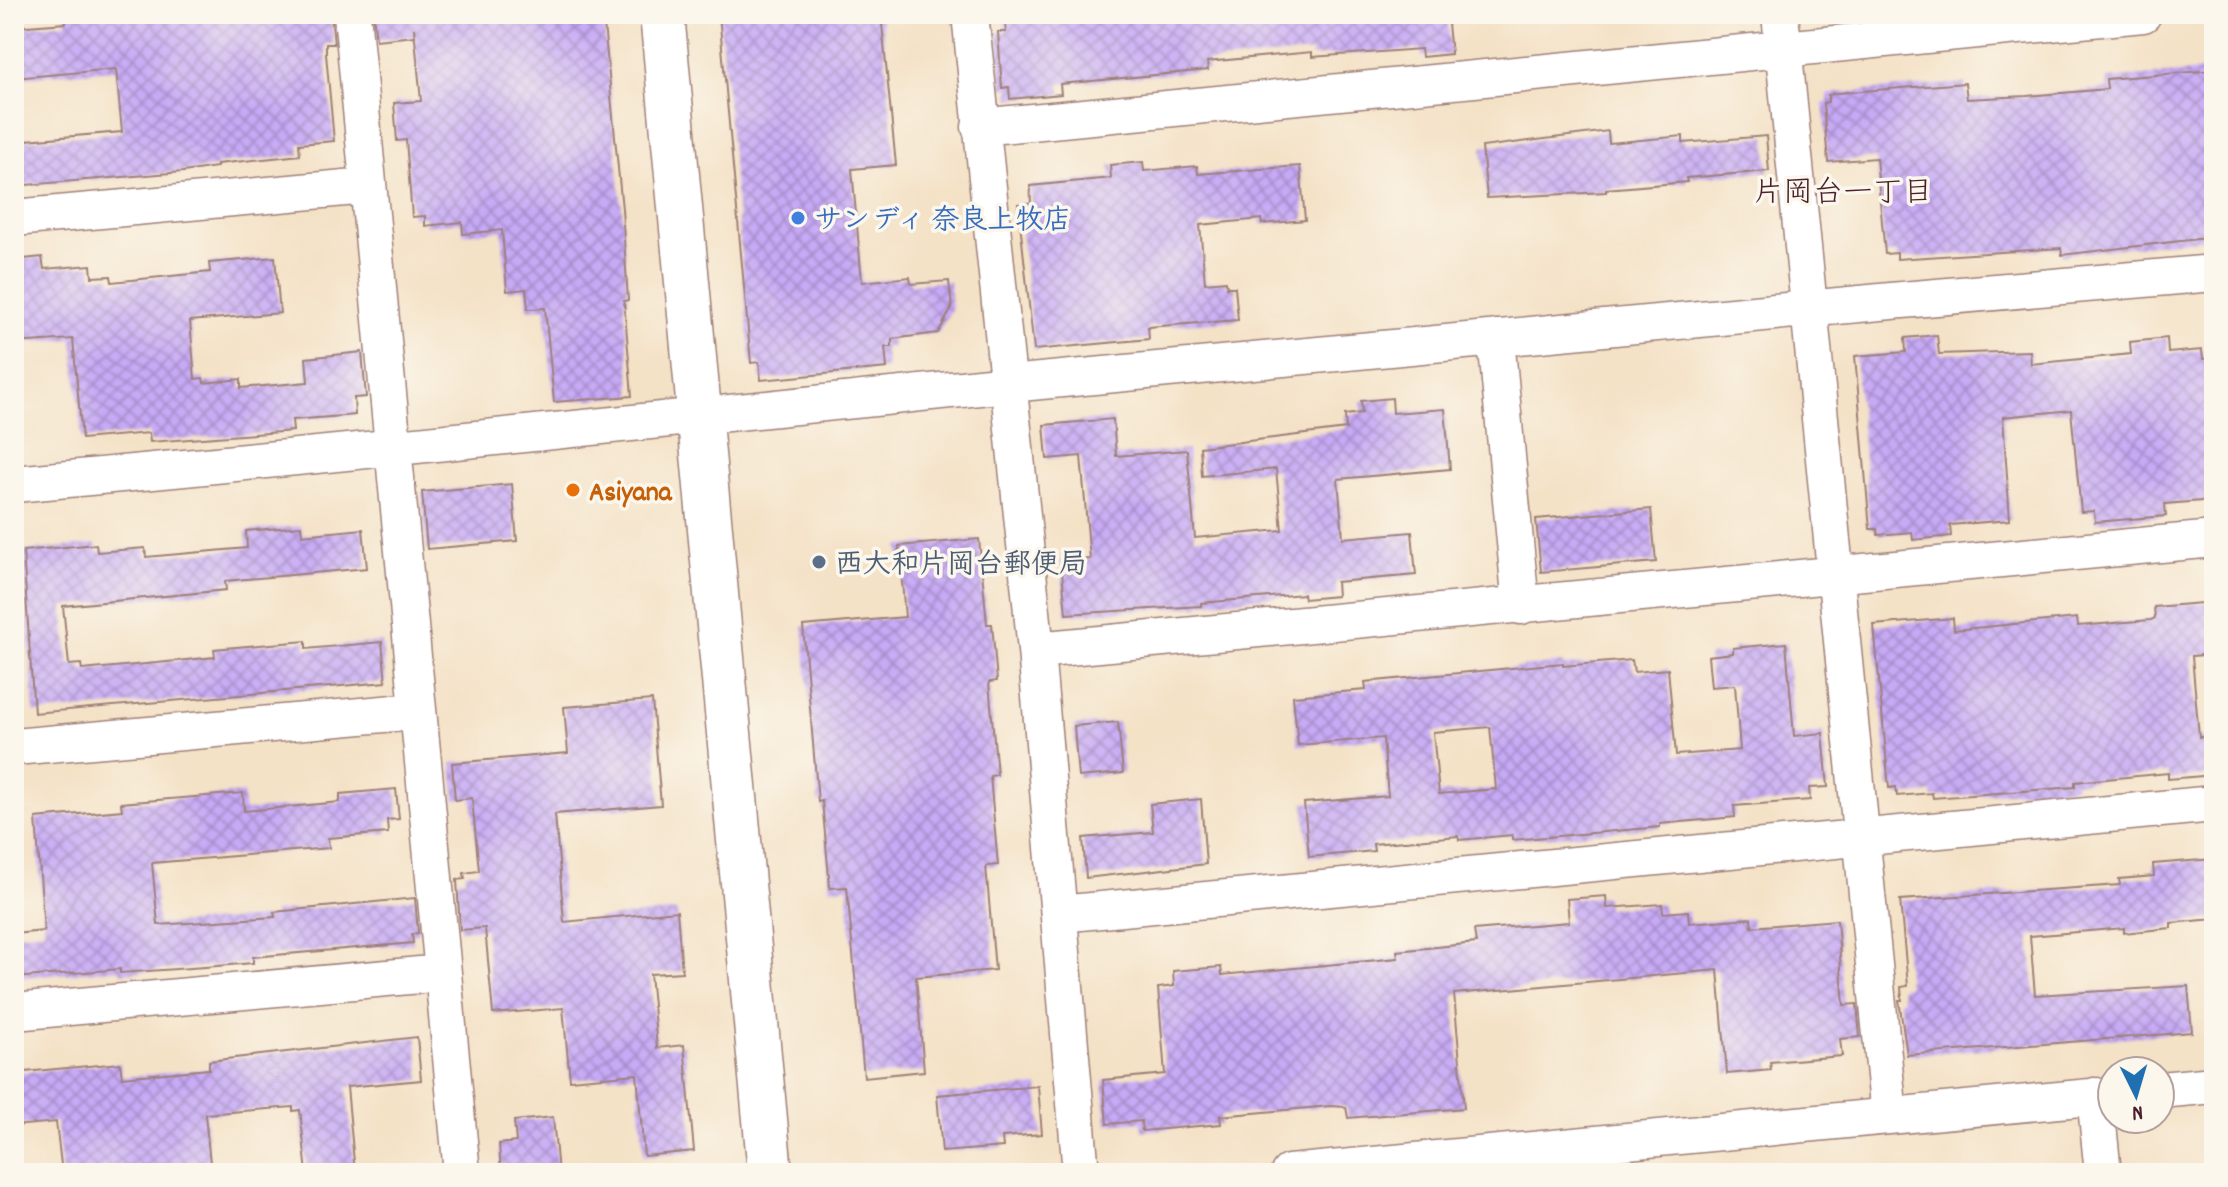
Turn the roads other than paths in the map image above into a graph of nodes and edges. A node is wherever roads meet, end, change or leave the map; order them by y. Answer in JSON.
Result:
{"nodes":[{"id":1,"x":352,"y":14,"type":"edge"},
{"id":2,"x":662,"y":14,"type":"edge"},
{"id":3,"x":970,"y":14,"type":"edge"},
{"id":4,"x":1780,"y":14,"type":"edge"},
{"id":5,"x":2143,"y":14,"type":"edge"},
{"id":6,"x":1784,"y":50,"type":"junction"},
{"id":7,"x":980,"y":127,"type":"junction"},
{"id":8,"x":367,"y":186,"type":"junction"},
{"id":9,"x":14,"y":218,"type":"edge"},
{"id":10,"x":2214,"y":273,"type":"edge"},
{"id":11,"x":1809,"y":307,"type":"junction"},
{"id":12,"x":1496,"y":338,"type":"junction"},
{"id":13,"x":1008,"y":384,"type":"junction"},
{"id":14,"x":701,"y":418,"type":"junction"},
{"id":15,"x":393,"y":450,"type":"junction"},
{"id":16,"x":14,"y":484,"type":"edge"},
{"id":17,"x":2214,"y":539,"type":"edge"},
{"id":18,"x":1836,"y":574,"type":"junction"},
{"id":19,"x":1521,"y":606,"type":"junction"},
{"id":20,"x":1036,"y":650,"type":"junction"},
{"id":21,"x":417,"y":711,"type":"junction"},
{"id":22,"x":14,"y":747,"type":"edge"},
{"id":23,"x":2214,"y":804,"type":"edge"},
{"id":24,"x":1861,"y":837,"type":"junction"},
{"id":25,"x":1059,"y":914,"type":"junction"},
{"id":26,"x":442,"y":973,"type":"junction"},
{"id":27,"x":14,"y":1012,"type":"edge"},
{"id":28,"x":2214,"y":1085,"type":"edge"},
{"id":29,"x":2176,"y":1089,"type":"edge"},
{"id":30,"x":2096,"y":1097,"type":"edge"},
{"id":31,"x":1889,"y":1116,"type":"junction"},
{"id":32,"x":2103,"y":1135,"type":"edge"},
{"id":33,"x":462,"y":1173,"type":"edge"},
{"id":34,"x":770,"y":1173,"type":"edge"},
{"id":35,"x":1081,"y":1173,"type":"edge"},
{"id":36,"x":1289,"y":1173,"type":"edge"},
{"id":37,"x":2103,"y":1173,"type":"edge"}],
"edges":[{"from":1,"to":8,"type":"street"},
{"from":2,"to":14,"type":"street"},
{"from":3,"to":7,"type":"street"},
{"from":4,"to":6,"type":"street"},
{"from":5,"to":6,"type":"street"},
{"from":6,"to":7,"type":"street"},
{"from":6,"to":11,"type":"street"},
{"from":7,"to":13,"type":"street"},
{"from":8,"to":9,"type":"street"},
{"from":8,"to":15,"type":"street"},
{"from":10,"to":11,"type":"street"},
{"from":11,"to":12,"type":"street"},
{"from":11,"to":18,"type":"street"},
{"from":12,"to":13,"type":"street"},
{"from":12,"to":19,"type":"street"},
{"from":13,"to":14,"type":"street"},
{"from":13,"to":20,"type":"street"},
{"from":14,"to":15,"type":"street"},
{"from":14,"to":34,"type":"street"},
{"from":15,"to":16,"type":"street"},
{"from":15,"to":21,"type":"street"},
{"from":17,"to":18,"type":"street"},
{"from":18,"to":19,"type":"street"},
{"from":18,"to":24,"type":"street"},
{"from":19,"to":20,"type":"street"},
{"from":20,"to":25,"type":"street"},
{"from":21,"to":22,"type":"street"},
{"from":21,"to":26,"type":"street"},
{"from":23,"to":24,"type":"street"},
{"from":24,"to":25,"type":"street"},
{"from":24,"to":31,"type":"street"},
{"from":25,"to":35,"type":"street"},
{"from":26,"to":27,"type":"street"},
{"from":26,"to":33,"type":"street"},
{"from":28,"to":29,"type":"street"},
{"from":30,"to":31,"type":"street"},
{"from":31,"to":36,"type":"street"},
{"from":32,"to":37,"type":"street"}]}
